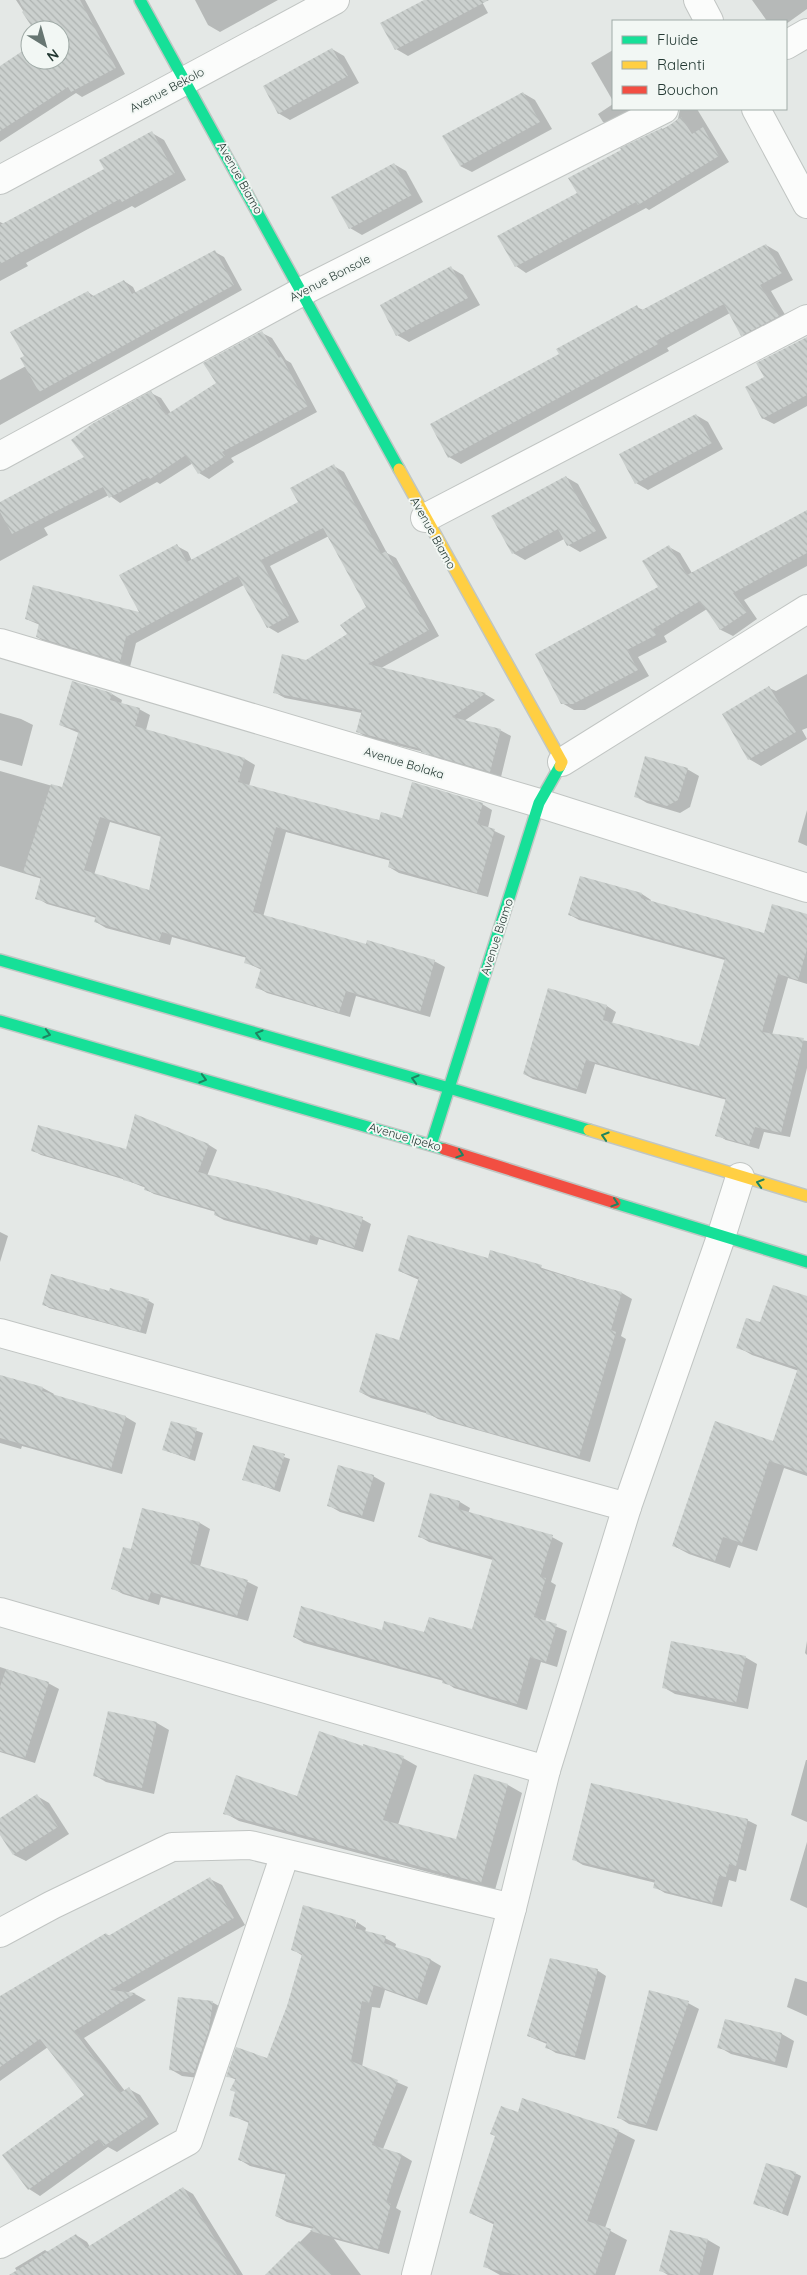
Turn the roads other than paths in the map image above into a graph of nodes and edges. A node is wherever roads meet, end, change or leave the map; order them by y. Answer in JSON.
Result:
{"nodes":[{"id":1,"x":140,"y":0,"type":"edge"},
{"id":2,"x":335,"y":0,"type":"edge"},
{"id":3,"x":698,"y":0,"type":"edge"},
{"id":4,"x":708,"y":20,"type":"edge"},
{"id":5,"x":807,"y":33,"type":"edge"},
{"id":6,"x":787,"y":44,"type":"edge"},
{"id":7,"x":186,"y":80,"type":"junction"},
{"id":8,"x":662,"y":110,"type":"edge"},
{"id":9,"x":757,"y":110,"type":"edge"},
{"id":10,"x":0,"y":180,"type":"edge"},
{"id":11,"x":807,"y":204,"type":"edge"},
{"id":12,"x":303,"y":291,"type":"junction"},
{"id":13,"x":807,"y":319,"type":"edge"},
{"id":14,"x":0,"y":456,"type":"edge"},
{"id":15,"x":425,"y":518,"type":"junction"},
{"id":16,"x":807,"y":609,"type":"edge"},
{"id":17,"x":0,"y":643,"type":"edge"},
{"id":18,"x":562,"y":762,"type":"junction"},
{"id":19,"x":539,"y":803,"type":"junction"},
{"id":20,"x":807,"y":888,"type":"edge"},
{"id":21,"x":0,"y":960,"type":"edge"},
{"id":22,"x":0,"y":1021,"type":"edge"},
{"id":23,"x":449,"y":1088,"type":"junction"},
{"id":24,"x":432,"y":1145,"type":"junction"},
{"id":25,"x":740,"y":1177,"type":"junction"},
{"id":26,"x":807,"y":1196,"type":"edge"},
{"id":27,"x":721,"y":1237,"type":"junction"},
{"id":28,"x":807,"y":1262,"type":"edge"},
{"id":29,"x":0,"y":1333,"type":"edge"},
{"id":30,"x":627,"y":1506,"type":"junction"},
{"id":31,"x":0,"y":1612,"type":"edge"},
{"id":32,"x":546,"y":1770,"type":"junction"},
{"id":33,"x":285,"y":1854,"type":"junction"},
{"id":34,"x":512,"y":1908,"type":"junction"},
{"id":35,"x":0,"y":1933,"type":"edge"},
{"id":36,"x":0,"y":2244,"type":"edge"},
{"id":37,"x":416,"y":2275,"type":"edge"}],
"edges":[{"from":1,"to":7,"type":"street","name":"Avenue Biamo"},
{"from":2,"to":7,"type":"street","name":"Avenue Bekolo"},
{"from":3,"to":4,"type":"street"},
{"from":5,"to":6,"type":"street"},
{"from":7,"to":10,"type":"street","name":"Avenue Bekolo"},
{"from":7,"to":12,"type":"street","name":"Avenue Biamo"},
{"from":8,"to":12,"type":"street","name":"Avenue Bonsole"},
{"from":9,"to":11,"type":"street"},
{"from":12,"to":14,"type":"street","name":"Avenue Bonsole"},
{"from":12,"to":15,"type":"street","name":"Avenue Biamo"},
{"from":13,"to":15,"type":"street"},
{"from":15,"to":18,"type":"street","name":"Avenue Biamo"},
{"from":16,"to":18,"type":"street"},
{"from":17,"to":19,"type":"street","name":"Avenue Bolaka"},
{"from":18,"to":19,"type":"street","name":"Avenue Biamo"},
{"from":19,"to":20,"type":"street","name":"Avenue Bolaka"},
{"from":19,"to":23,"type":"street","name":"Avenue Biamo"},
{"from":23,"to":21,"type":"street","one_way":true},
{"from":22,"to":24,"type":"street","name":"Avenue Ipeko","one_way":true},
{"from":23,"to":24,"type":"street","name":"Avenue Biamo"},
{"from":25,"to":23,"type":"street","one_way":true},
{"from":24,"to":27,"type":"street","name":"Avenue Ipeko","one_way":true},
{"from":26,"to":25,"type":"street","one_way":true},
{"from":25,"to":27,"type":"street"},
{"from":27,"to":28,"type":"street","name":"Avenue Ipeko"},
{"from":27,"to":30,"type":"street"},
{"from":29,"to":30,"type":"street"},
{"from":30,"to":32,"type":"street"},
{"from":31,"to":32,"type":"street"},
{"from":32,"to":34,"type":"street"},
{"from":33,"to":34,"type":"street"},
{"from":33,"to":35,"type":"street"},
{"from":33,"to":36,"type":"street"},
{"from":34,"to":37,"type":"street"}]}
